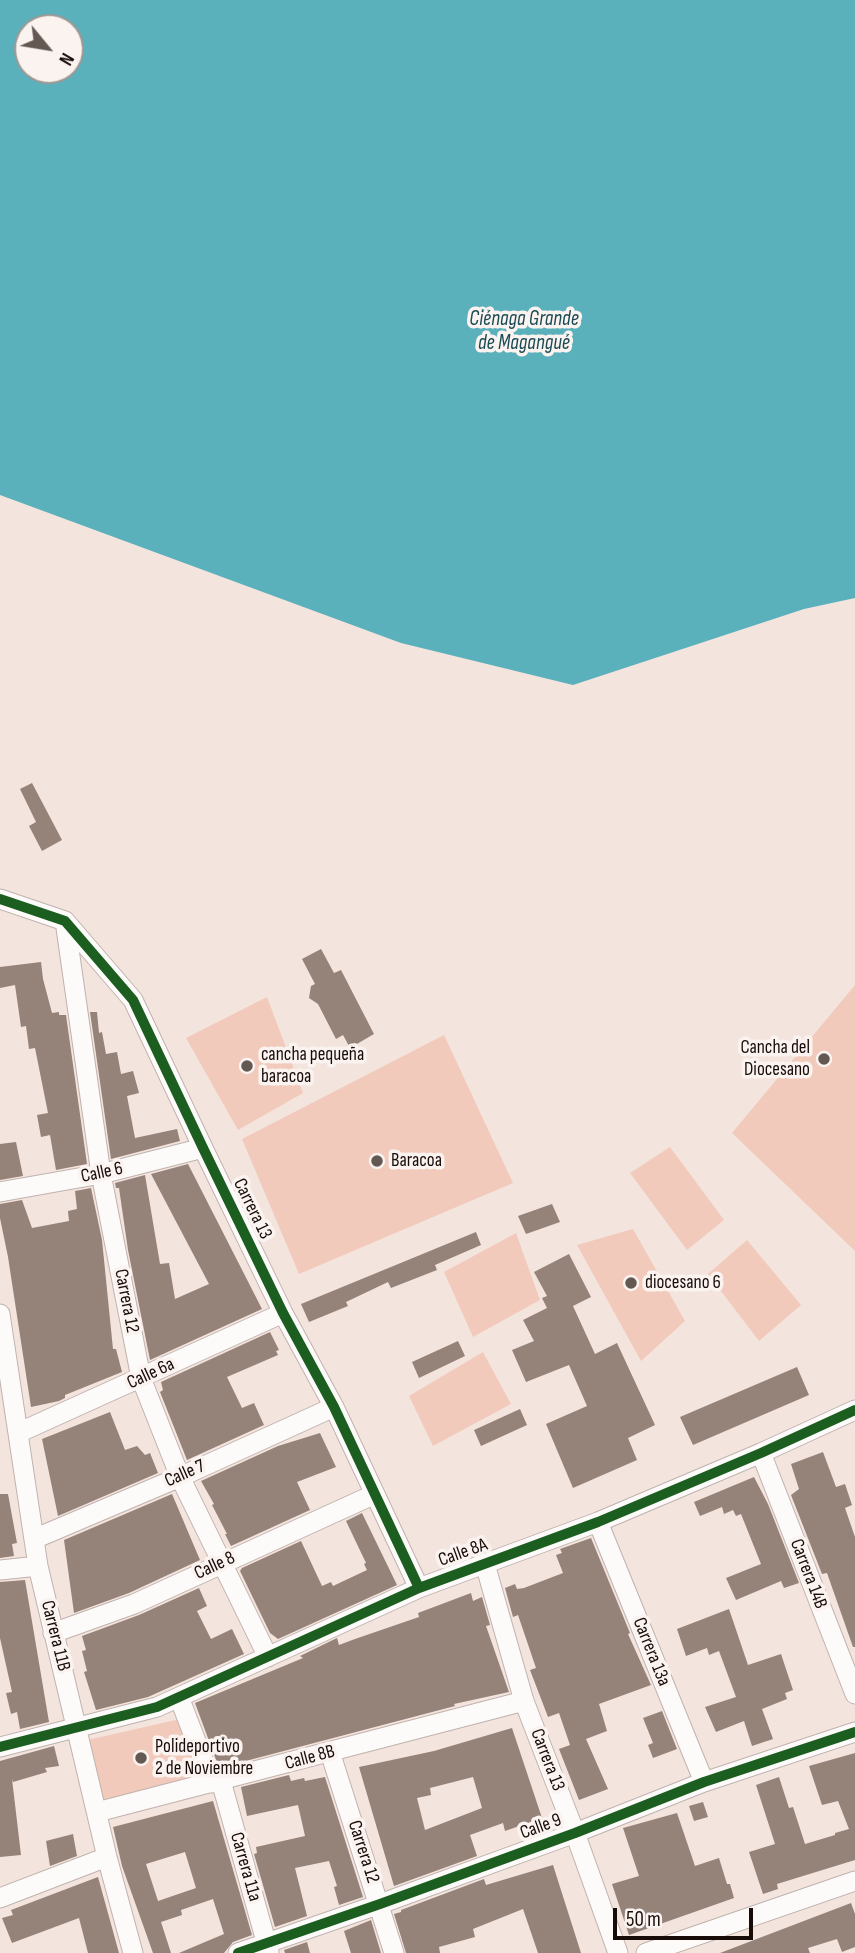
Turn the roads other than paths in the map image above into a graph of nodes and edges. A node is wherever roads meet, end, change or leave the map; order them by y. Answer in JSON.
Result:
{"nodes":[{"id":1,"x":0,"y":899,"type":"edge"},
{"id":2,"x":65,"y":921,"type":"junction"},
{"id":3,"x":202,"y":1148,"type":"junction"},
{"id":4,"x":101,"y":1174,"type":"junction"},
{"id":5,"x":0,"y":1192,"type":"edge"},
{"id":6,"x":283,"y":1313,"type":"junction"},
{"id":7,"x":0,"y":1314,"type":"edge"},
{"id":8,"x":141,"y":1378,"type":"junction"},
{"id":9,"x":6,"y":1388,"type":"edge"},
{"id":10,"x":334,"y":1406,"type":"junction"},
{"id":11,"x":855,"y":1410,"type":"edge"},
{"id":12,"x":18,"y":1433,"type":"junction"},
{"id":13,"x":761,"y":1453,"type":"junction"},
{"id":14,"x":180,"y":1477,"type":"junction"},
{"id":15,"x":375,"y":1494,"type":"junction"},
{"id":16,"x":598,"y":1522,"type":"junction"},
{"id":17,"x":34,"y":1539,"type":"junction"},
{"id":18,"x":222,"y":1562,"type":"junction"},
{"id":19,"x":485,"y":1564,"type":"junction"},
{"id":20,"x":38,"y":1566,"type":"junction"},
{"id":21,"x":0,"y":1570,"type":"edge"},
{"id":22,"x":419,"y":1588,"type":"junction"},
{"id":23,"x":53,"y":1633,"type":"junction"},
{"id":24,"x":268,"y":1657,"type":"junction"},
{"id":25,"x":855,"y":1695,"type":"edge"},
{"id":26,"x":179,"y":1697,"type":"junction"},
{"id":27,"x":524,"y":1701,"type":"junction"},
{"id":28,"x":77,"y":1727,"type":"junction"},
{"id":29,"x":855,"y":1732,"type":"edge"},
{"id":30,"x":0,"y":1747,"type":"edge"},
{"id":31,"x":330,"y":1752,"type":"junction"},
{"id":32,"x":217,"y":1782,"type":"junction"},
{"id":33,"x":704,"y":1782,"type":"junction"},
{"id":34,"x":97,"y":1812,"type":"junction"},
{"id":35,"x":575,"y":1833,"type":"junction"},
{"id":36,"x":107,"y":1857,"type":"junction"},
{"id":37,"x":855,"y":1881,"type":"edge"},
{"id":38,"x":0,"y":1898,"type":"edge"},
{"id":39,"x":380,"y":1904,"type":"junction"},
{"id":40,"x":267,"y":1947,"type":"edge"},
{"id":41,"x":133,"y":1953,"type":"edge"},
{"id":42,"x":238,"y":1953,"type":"edge"},
{"id":43,"x":394,"y":1953,"type":"edge"},
{"id":44,"x":618,"y":1953,"type":"edge"},
{"id":45,"x":646,"y":1953,"type":"edge"}],
"edges":[{"from":1,"to":2,"type":"street"},
{"from":2,"to":3,"type":"street","name":"Carrera 13"},
{"from":2,"to":4,"type":"street","name":"Carrera 12"},
{"from":3,"to":4,"type":"street","name":"Calle 6"},
{"from":3,"to":6,"type":"street","name":"Carrera 13"},
{"from":4,"to":5,"type":"street","name":"Calle 6"},
{"from":4,"to":8,"type":"street","name":"Carrera 12"},
{"from":6,"to":8,"type":"street","name":"Calle 6a"},
{"from":6,"to":10,"type":"street","name":"Carrera 13"},
{"from":7,"to":9,"type":"street","name":"Carrera 11B"},
{"from":8,"to":12,"type":"street","name":"Calle 6a"},
{"from":8,"to":14,"type":"street","name":"Carrera 12"},
{"from":9,"to":12,"type":"street","name":"Carrera 11B"},
{"from":10,"to":14,"type":"street","name":"Calle 7"},
{"from":10,"to":15,"type":"street","name":"Carrera 13"},
{"from":11,"to":13,"type":"street","name":"Calle 8A"},
{"from":12,"to":17,"type":"street","name":"Carrera 11B"},
{"from":13,"to":16,"type":"street","name":"Calle 8A"},
{"from":13,"to":25,"type":"street","name":"Carrera 14B"},
{"from":14,"to":17,"type":"street","name":"Calle 7"},
{"from":14,"to":18,"type":"street","name":"Carrera 12"},
{"from":15,"to":18,"type":"street","name":"Calle 8"},
{"from":15,"to":22,"type":"street","name":"Carrera 13"},
{"from":16,"to":19,"type":"street","name":"Calle 8A"},
{"from":16,"to":33,"type":"street","name":"Carrera 13a"},
{"from":17,"to":20,"type":"street","name":"Carrera 11B"},
{"from":18,"to":23,"type":"street","name":"Calle 8"},
{"from":18,"to":24,"type":"street","name":"Carrera 12"},
{"from":19,"to":22,"type":"street","name":"Calle 8A"},
{"from":19,"to":27,"type":"street","name":"Carrera 13"},
{"from":20,"to":21,"type":"street"},
{"from":20,"to":23,"type":"street","name":"Carrera 11B"},
{"from":22,"to":24,"type":"street","name":"Calle 8A"},
{"from":23,"to":28,"type":"street","name":"Carrera 11B"},
{"from":24,"to":26,"type":"street","name":"Calle 8A"},
{"from":26,"to":28,"type":"street","name":"Calle 8A"},
{"from":26,"to":32,"type":"street","name":"Carrera 11a"},
{"from":27,"to":31,"type":"street","name":"Calle 8B"},
{"from":27,"to":35,"type":"street","name":"Carrera 13"},
{"from":28,"to":30,"type":"street","name":"Calle 8A"},
{"from":28,"to":34,"type":"street","name":"Carrera 11B"},
{"from":29,"to":33,"type":"street","name":"Calle 9"},
{"from":31,"to":32,"type":"street","name":"Calle 8B"},
{"from":31,"to":39,"type":"street","name":"Carrera 12"},
{"from":32,"to":34,"type":"street","name":"Calle 8B"},
{"from":32,"to":40,"type":"street","name":"Carrera 11a"},
{"from":33,"to":35,"type":"street","name":"Calle 9"},
{"from":34,"to":36,"type":"street","name":"Carrera 11B"},
{"from":35,"to":39,"type":"street","name":"Calle 9"},
{"from":35,"to":44,"type":"street","name":"Carrera 13"},
{"from":36,"to":38,"type":"street"},
{"from":36,"to":41,"type":"street","name":"Carrera 11B"},
{"from":37,"to":45,"type":"street"},
{"from":39,"to":40,"type":"street","name":"Calle 9"},
{"from":39,"to":43,"type":"street","name":"Carrera 12"},
{"from":40,"to":42,"type":"street","name":"Calle 9"}]}
